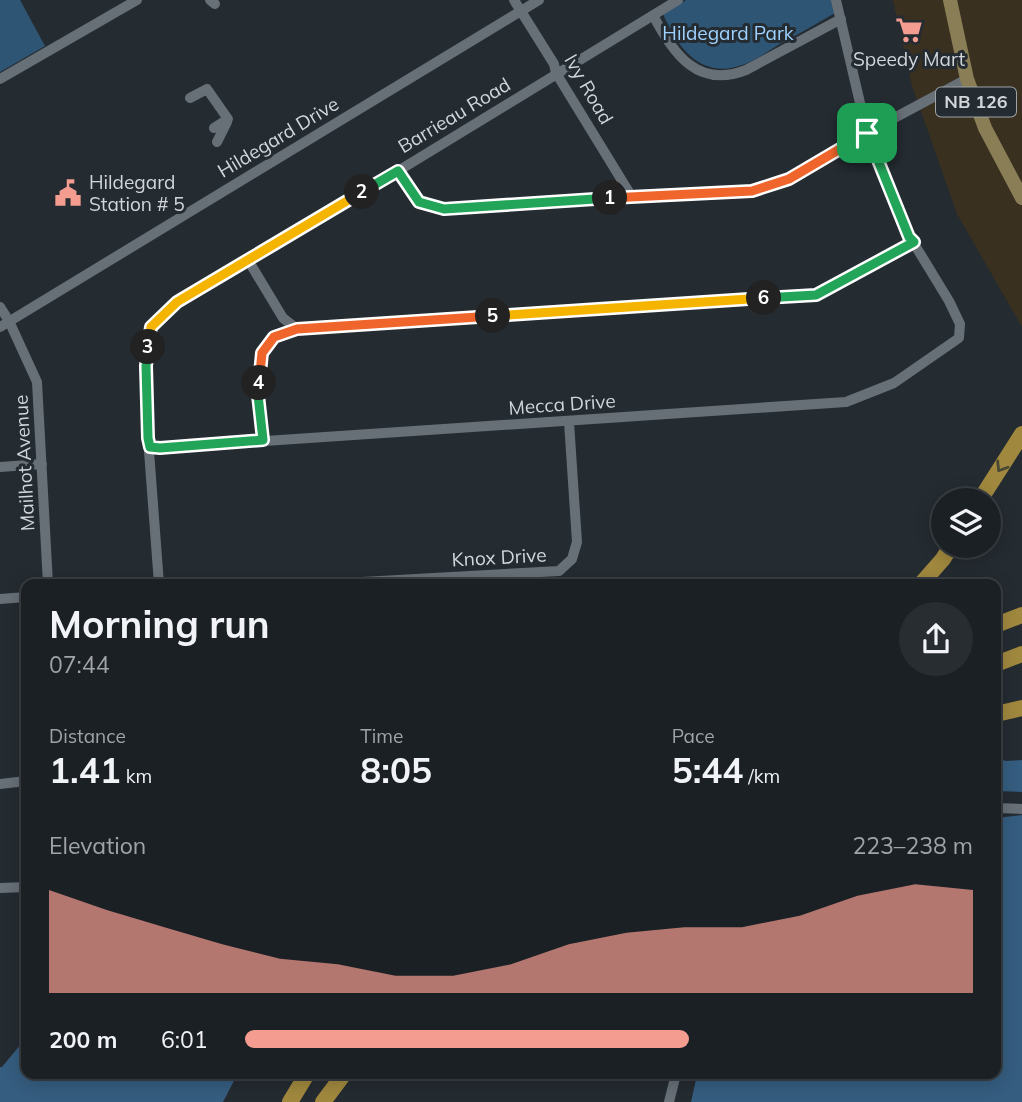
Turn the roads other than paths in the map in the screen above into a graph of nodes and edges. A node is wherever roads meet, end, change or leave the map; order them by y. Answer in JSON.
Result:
{"nodes":[{"id":1,"x":137,"y":0,"type":"edge"},
{"id":2,"x":514,"y":0,"type":"edge"},
{"id":3,"x":539,"y":0,"type":"edge"},
{"id":4,"x":678,"y":0,"type":"edge"},
{"id":5,"x":836,"y":0,"type":"edge"},
{"id":6,"x":950,"y":0,"type":"edge"},
{"id":7,"x":520,"y":10,"type":"junction"},
{"id":8,"x":653,"y":15,"type":"junction"},
{"id":9,"x":841,"y":19,"type":"junction"},
{"id":10,"x":556,"y":73,"type":"junction"},
{"id":11,"x":0,"y":79,"type":"edge"},
{"id":12,"x":967,"y":79,"type":"junction"},
{"id":13,"x":191,"y":98,"type":"dead end"},
{"id":14,"x":228,"y":119,"type":"junction"},
{"id":15,"x":214,"y":128,"type":"dead end"},
{"id":16,"x":867,"y":133,"type":"junction"},
{"id":17,"x":217,"y":142,"type":"dead end"},
{"id":18,"x":398,"y":171,"type":"junction"},
{"id":19,"x":632,"y":197,"type":"junction"},
{"id":20,"x":1022,"y":198,"type":"edge"},
{"id":21,"x":914,"y":242,"type":"junction"},
{"id":22,"x":248,"y":260,"type":"junction"},
{"id":23,"x":0,"y":307,"type":"edge"},
{"id":24,"x":4,"y":324,"type":"edge"},
{"id":25,"x":297,"y":329,"type":"junction"},
{"id":26,"x":569,"y":422,"type":"junction"},
{"id":27,"x":1022,"y":434,"type":"edge"},
{"id":28,"x":263,"y":440,"type":"junction"},
{"id":29,"x":150,"y":447,"type":"junction"},
{"id":30,"x":42,"y":464,"type":"junction"},
{"id":31,"x":0,"y":467,"type":"edge"},
{"id":32,"x":988,"y":488,"type":"edge"},
{"id":33,"x":944,"y":558,"type":"edge"},
{"id":34,"x":48,"y":579,"type":"edge"},
{"id":35,"x":159,"y":579,"type":"edge"},
{"id":36,"x":416,"y":579,"type":"edge"},
{"id":37,"x":925,"y":579,"type":"edge"},
{"id":38,"x":21,"y":597,"type":"edge"},
{"id":39,"x":0,"y":598,"type":"edge"},
{"id":40,"x":1022,"y":615,"type":"edge"},
{"id":41,"x":1001,"y":623,"type":"edge"},
{"id":42,"x":1022,"y":654,"type":"edge"},
{"id":43,"x":1001,"y":662,"type":"edge"},
{"id":44,"x":1022,"y":708,"type":"edge"},
{"id":45,"x":1001,"y":713,"type":"edge"},
{"id":46,"x":21,"y":782,"type":"edge"},
{"id":47,"x":0,"y":784,"type":"edge"},
{"id":48,"x":1001,"y":808,"type":"edge"},
{"id":49,"x":1022,"y":809,"type":"edge"},
{"id":50,"x":21,"y":887,"type":"edge"},
{"id":51,"x":0,"y":888,"type":"edge"},
{"id":52,"x":304,"y":1079,"type":"edge"},
{"id":53,"x":340,"y":1079,"type":"edge"},
{"id":54,"x":675,"y":1079,"type":"edge"},
{"id":55,"x":290,"y":1102,"type":"edge"},
{"id":56,"x":323,"y":1102,"type":"edge"},
{"id":57,"x":669,"y":1102,"type":"edge"}],
"edges":[{"from":1,"to":11,"type":"street"},
{"from":2,"to":7,"type":"street","name":"Ivy Road"},
{"from":3,"to":7,"type":"street","name":"Hildegard Drive"},
{"from":4,"to":8,"type":"street","name":"Barrieau Road"},
{"from":5,"to":9,"type":"street"},
{"from":6,"to":12,"type":"main road","number":"NB 126"},
{"from":7,"to":10,"type":"street","name":"Ivy Road"},
{"from":7,"to":24,"type":"street","name":"Hildegard Drive"},
{"from":8,"to":9,"type":"street"},
{"from":8,"to":10,"type":"street","name":"Barrieau Road"},
{"from":9,"to":16,"type":"street"},
{"from":10,"to":18,"type":"street","name":"Barrieau Road"},
{"from":10,"to":19,"type":"street","name":"Ivy Road"},
{"from":12,"to":16,"type":"street"},
{"from":12,"to":20,"type":"main road","number":"NB 126"},
{"from":13,"to":14,"type":"street"},
{"from":14,"to":15,"type":"street"},
{"from":14,"to":17,"type":"street"},
{"from":16,"to":19,"type":"street"},
{"from":16,"to":21,"type":"street"},
{"from":18,"to":19,"type":"street"},
{"from":18,"to":22,"type":"street","name":"Barrieau Road"},
{"from":21,"to":25,"type":"street"},
{"from":21,"to":26,"type":"street","name":"Mecca Drive"},
{"from":22,"to":25,"type":"street"},
{"from":22,"to":29,"type":"street","name":"Barrieau Road"},
{"from":23,"to":24,"type":"street","name":"Mailhot Avenue"},
{"from":24,"to":30,"type":"street","name":"Mailhot Avenue"},
{"from":25,"to":28,"type":"street"},
{"from":26,"to":28,"type":"street","name":"Mecca Drive"},
{"from":26,"to":36,"type":"street","name":"Knox Drive"},
{"from":27,"to":32,"type":"highway","one_way":true},
{"from":28,"to":29,"type":"street","name":"Mecca Drive"},
{"from":29,"to":35,"type":"street","name":"Barrieau Road"},
{"from":30,"to":31,"type":"street"},
{"from":30,"to":34,"type":"street","name":"Mailhot Avenue"},
{"from":33,"to":37,"type":"highway"},
{"from":38,"to":39,"type":"street"},
{"from":40,"to":41,"type":"highway"},
{"from":42,"to":43,"type":"highway"},
{"from":44,"to":45,"type":"highway"},
{"from":46,"to":47,"type":"street"},
{"from":48,"to":49,"type":"street"},
{"from":50,"to":51,"type":"street"},
{"from":52,"to":55,"type":"highway"},
{"from":53,"to":56,"type":"highway"},
{"from":54,"to":57,"type":"street"}]}
